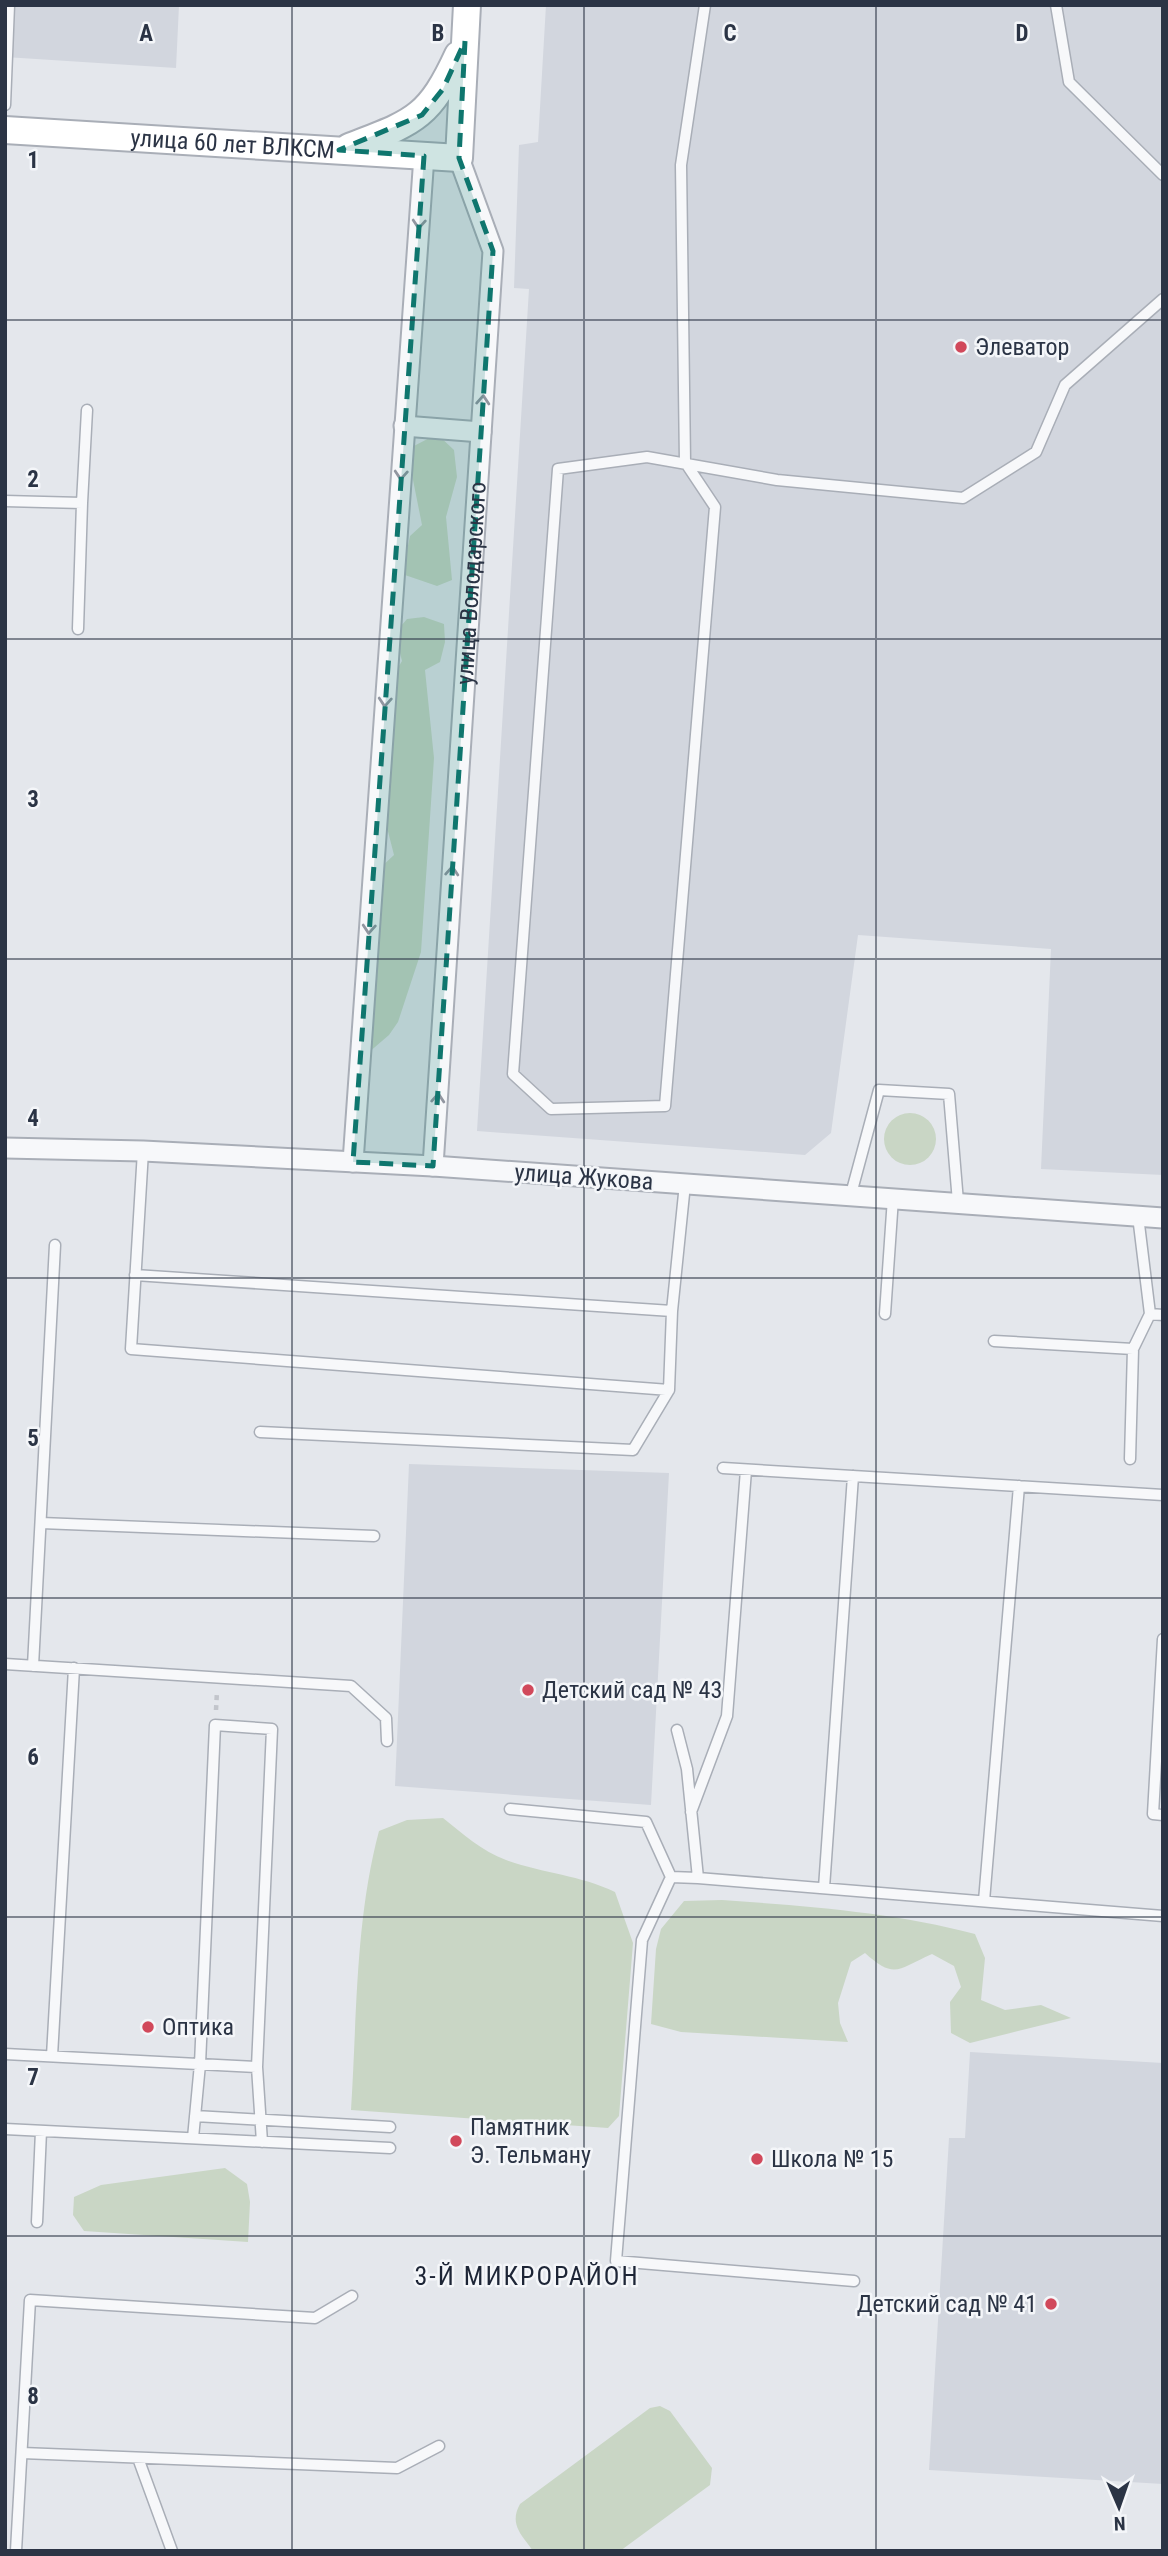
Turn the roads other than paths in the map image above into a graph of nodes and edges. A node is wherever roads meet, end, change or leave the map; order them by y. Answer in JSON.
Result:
{"nodes":[{"id":1,"x":9,"y":5,"type":"edge"},
{"id":2,"x":467,"y":5,"type":"edge"},
{"id":3,"x":705,"y":5,"type":"edge"},
{"id":4,"x":1056,"y":5,"type":"edge"},
{"id":5,"x":465,"y":41,"type":"junction"},
{"id":6,"x":5,"y":105,"type":"edge"},
{"id":7,"x":5,"y":130,"type":"edge"},
{"id":8,"x":339,"y":150,"type":"junction"},
{"id":9,"x":424,"y":156,"type":"junction"},
{"id":10,"x":459,"y":158,"type":"junction"},
{"id":11,"x":1163,"y":175,"type":"edge"},
{"id":12,"x":1163,"y":299,"type":"edge"},
{"id":13,"x":87,"y":410,"type":"dead end"},
{"id":14,"x":404,"y":426,"type":"junction"},
{"id":15,"x":481,"y":432,"type":"junction"},
{"id":16,"x":685,"y":462,"type":"junction"},
{"id":17,"x":5,"y":501,"type":"edge"},
{"id":18,"x":82,"y":503,"type":"junction"},
{"id":19,"x":78,"y":629,"type":"dead end"},
{"id":20,"x":5,"y":1148,"type":"edge"},
{"id":21,"x":143,"y":1152,"type":"junction"},
{"id":22,"x":353,"y":1162,"type":"junction"},
{"id":23,"x":433,"y":1167,"type":"junction"},
{"id":24,"x":685,"y":1184,"type":"junction"},
{"id":25,"x":851,"y":1194,"type":"junction"},
{"id":26,"x":893,"y":1198,"type":"junction"},
{"id":27,"x":958,"y":1202,"type":"junction"},
{"id":28,"x":1138,"y":1216,"type":"junction"},
{"id":29,"x":1163,"y":1218,"type":"edge"},
{"id":30,"x":55,"y":1245,"type":"dead end"},
{"id":31,"x":135,"y":1275,"type":"junction"},
{"id":32,"x":672,"y":1311,"type":"junction"},
{"id":33,"x":885,"y":1314,"type":"dead end"},
{"id":34,"x":1150,"y":1314,"type":"junction"},
{"id":35,"x":1163,"y":1315,"type":"edge"},
{"id":36,"x":994,"y":1341,"type":"dead end"},
{"id":37,"x":1133,"y":1349,"type":"junction"},
{"id":38,"x":669,"y":1390,"type":"junction"},
{"id":39,"x":260,"y":1432,"type":"dead end"},
{"id":40,"x":1130,"y":1459,"type":"dead end"},
{"id":41,"x":723,"y":1468,"type":"dead end"},
{"id":42,"x":746,"y":1470,"type":"junction"},
{"id":43,"x":853,"y":1476,"type":"junction"},
{"id":44,"x":1018,"y":1486,"type":"junction"},
{"id":45,"x":1163,"y":1495,"type":"edge"},
{"id":46,"x":41,"y":1522,"type":"junction"},
{"id":47,"x":374,"y":1536,"type":"dead end"},
{"id":48,"x":1163,"y":1639,"type":"edge"},
{"id":49,"x":5,"y":1664,"type":"edge"},
{"id":50,"x":33,"y":1666,"type":"junction"},
{"id":51,"x":74,"y":1668,"type":"junction"},
{"id":52,"x":677,"y":1730,"type":"dead end"},
{"id":53,"x":387,"y":1741,"type":"dead end"},
{"id":54,"x":510,"y":1809,"type":"dead end"},
{"id":55,"x":1163,"y":1815,"type":"edge"},
{"id":56,"x":690,"y":1816,"type":"junction"},
{"id":57,"x":671,"y":1877,"type":"junction"},
{"id":58,"x":698,"y":1878,"type":"junction"},
{"id":59,"x":824,"y":1888,"type":"junction"},
{"id":60,"x":984,"y":1901,"type":"junction"},
{"id":61,"x":1163,"y":1916,"type":"edge"},
{"id":62,"x":5,"y":2053,"type":"edge"},
{"id":63,"x":52,"y":2056,"type":"junction"},
{"id":64,"x":200,"y":2064,"type":"junction"},
{"id":65,"x":257,"y":2067,"type":"junction"},
{"id":66,"x":195,"y":2116,"type":"junction"},
{"id":67,"x":262,"y":2120,"type":"junction"},
{"id":68,"x":390,"y":2127,"type":"dead end"},
{"id":69,"x":5,"y":2129,"type":"edge"},
{"id":70,"x":41,"y":2131,"type":"junction"},
{"id":71,"x":193,"y":2138,"type":"junction"},
{"id":72,"x":262,"y":2142,"type":"junction"},
{"id":73,"x":390,"y":2148,"type":"dead end"},
{"id":74,"x":37,"y":2222,"type":"dead end"},
{"id":75,"x":854,"y":2281,"type":"dead end"},
{"id":76,"x":352,"y":2296,"type":"dead end"},
{"id":77,"x":439,"y":2446,"type":"dead end"},
{"id":78,"x":22,"y":2453,"type":"junction"},
{"id":79,"x":138,"y":2458,"type":"junction"},
{"id":80,"x":16,"y":2551,"type":"edge"},
{"id":81,"x":172,"y":2551,"type":"edge"}],
"edges":[{"from":1,"to":6,"type":"lane"},
{"from":2,"to":5,"type":"street","name":"улица Володарского"},
{"from":3,"to":16,"type":"lane"},
{"from":4,"to":11,"type":"lane"},
{"from":5,"to":8,"type":"street"},
{"from":5,"to":10,"type":"street","name":"улица Володарского"},
{"from":7,"to":8,"type":"street","name":"улица 60 лет ВЛКСМ"},
{"from":8,"to":9,"type":"street","name":"улица 60 лет ВЛКСМ"},
{"from":9,"to":10,"type":"street","name":"улица 60 лет ВЛКСМ"},
{"from":9,"to":14,"type":"street","one_way":true},
{"from":15,"to":10,"type":"street","name":"улица Володарского","one_way":true},
{"from":12,"to":16,"type":"lane"},
{"from":13,"to":18,"type":"lane"},
{"from":14,"to":15,"type":"street"},
{"from":14,"to":22,"type":"street","one_way":true},
{"from":23,"to":15,"type":"street","name":"улица Володарского","one_way":true},
{"from":16,"to":16,"type":"lane"},
{"from":17,"to":18,"type":"lane"},
{"from":18,"to":19,"type":"lane"},
{"from":20,"to":21,"type":"street","name":"улица Жукова"},
{"from":21,"to":22,"type":"street","name":"улица Жукова"},
{"from":21,"to":31,"type":"lane"},
{"from":22,"to":23,"type":"street","name":"улица Жукова"},
{"from":23,"to":24,"type":"street","name":"улица Жукова"},
{"from":24,"to":25,"type":"street","name":"улица Жукова"},
{"from":24,"to":32,"type":"lane"},
{"from":25,"to":26,"type":"street","name":"улица Жукова"},
{"from":25,"to":27,"type":"lane"},
{"from":26,"to":27,"type":"street","name":"улица Жукова"},
{"from":26,"to":33,"type":"lane"},
{"from":27,"to":28,"type":"street","name":"улица Жукова"},
{"from":28,"to":29,"type":"street","name":"улица Жукова"},
{"from":28,"to":34,"type":"lane"},
{"from":30,"to":46,"type":"lane"},
{"from":31,"to":32,"type":"lane"},
{"from":31,"to":38,"type":"lane"},
{"from":32,"to":38,"type":"lane"},
{"from":34,"to":35,"type":"lane"},
{"from":34,"to":37,"type":"lane"},
{"from":36,"to":37,"type":"lane"},
{"from":37,"to":40,"type":"lane"},
{"from":38,"to":39,"type":"lane"},
{"from":41,"to":42,"type":"lane"},
{"from":42,"to":43,"type":"lane"},
{"from":42,"to":56,"type":"lane"},
{"from":43,"to":44,"type":"lane"},
{"from":43,"to":59,"type":"lane"},
{"from":44,"to":45,"type":"lane"},
{"from":44,"to":60,"type":"lane"},
{"from":46,"to":47,"type":"lane"},
{"from":46,"to":50,"type":"lane"},
{"from":48,"to":55,"type":"lane"},
{"from":49,"to":50,"type":"lane"},
{"from":50,"to":51,"type":"lane"},
{"from":51,"to":53,"type":"lane"},
{"from":51,"to":63,"type":"lane"},
{"from":52,"to":56,"type":"lane"},
{"from":54,"to":57,"type":"lane"},
{"from":56,"to":58,"type":"lane"},
{"from":57,"to":58,"type":"lane"},
{"from":57,"to":75,"type":"lane"},
{"from":58,"to":59,"type":"lane"},
{"from":59,"to":60,"type":"lane"},
{"from":60,"to":61,"type":"lane"},
{"from":62,"to":63,"type":"lane"},
{"from":63,"to":64,"type":"lane"},
{"from":64,"to":65,"type":"lane"},
{"from":64,"to":65,"type":"lane"},
{"from":64,"to":66,"type":"lane"},
{"from":65,"to":67,"type":"lane"},
{"from":66,"to":67,"type":"lane"},
{"from":66,"to":71,"type":"lane"},
{"from":67,"to":68,"type":"lane"},
{"from":67,"to":72,"type":"lane"},
{"from":69,"to":70,"type":"lane"},
{"from":70,"to":71,"type":"lane"},
{"from":70,"to":74,"type":"lane"},
{"from":71,"to":72,"type":"lane"},
{"from":72,"to":73,"type":"lane"},
{"from":76,"to":78,"type":"lane"},
{"from":77,"to":79,"type":"lane"},
{"from":78,"to":79,"type":"lane"},
{"from":78,"to":80,"type":"lane"},
{"from":79,"to":81,"type":"lane"}]}
